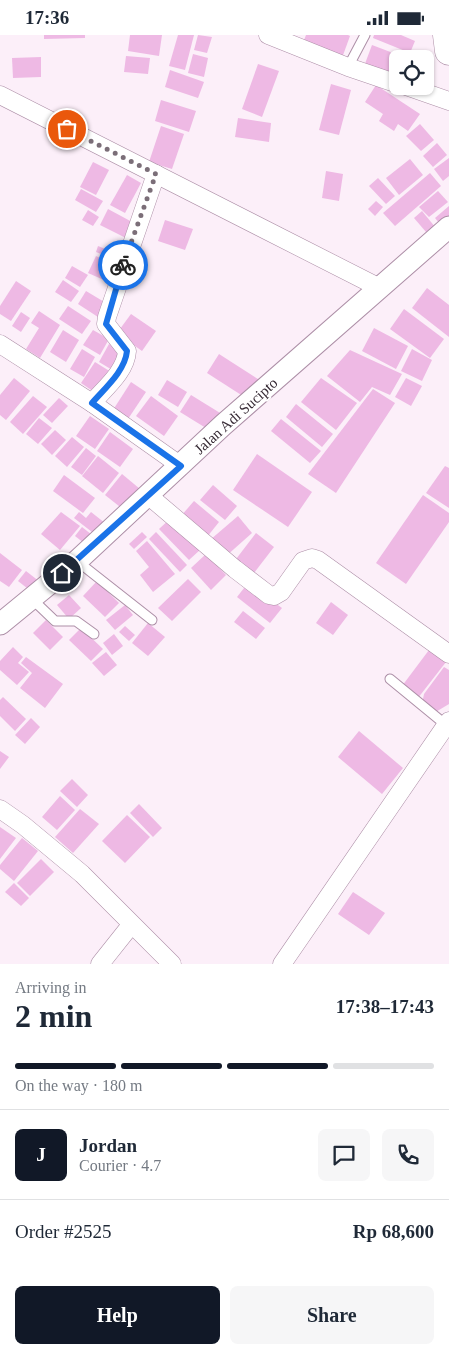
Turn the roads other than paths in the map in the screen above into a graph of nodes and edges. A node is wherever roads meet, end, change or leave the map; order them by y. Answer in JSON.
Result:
{"nodes":[{"id":1,"x":268,"y":35,"type":"edge"},
{"id":2,"x":365,"y":35,"type":"edge"},
{"id":3,"x":447,"y":35,"type":"edge"},
{"id":4,"x":449,"y":51,"type":"edge"},
{"id":5,"x":348,"y":67,"type":"junction"},
{"id":6,"x":389,"y":81,"type":"edge"},
{"id":7,"x":0,"y":95,"type":"edge"},
{"id":8,"x":432,"y":95,"type":"edge"},
{"id":9,"x":449,"y":101,"type":"edge"},
{"id":10,"x":156,"y":174,"type":"junction"},
{"id":11,"x":449,"y":227,"type":"edge"},
{"id":12,"x":380,"y":288,"type":"junction"},
{"id":13,"x":0,"y":344,"type":"edge"},
{"id":14,"x":92,"y":403,"type":"junction"},
{"id":15,"x":181,"y":466,"type":"junction"},
{"id":16,"x":149,"y":496,"type":"junction"},
{"id":17,"x":77,"y":561,"type":"junction"},
{"id":18,"x":31,"y":598,"type":"junction"},
{"id":19,"x":152,"y":620,"type":"dead end"},
{"id":20,"x":0,"y":624,"type":"edge"},
{"id":21,"x":94,"y":634,"type":"dead end"},
{"id":22,"x":449,"y":654,"type":"edge"},
{"id":23,"x":390,"y":679,"type":"dead end"},
{"id":24,"x":447,"y":723,"type":"edge"},
{"id":25,"x":0,"y":809,"type":"edge"},
{"id":26,"x":131,"y":925,"type":"junction"},
{"id":27,"x":100,"y":964,"type":"edge"},
{"id":28,"x":172,"y":964,"type":"edge"},
{"id":29,"x":282,"y":964,"type":"edge"}],
"edges":[{"from":1,"to":5,"type":"street"},
{"from":2,"to":5,"type":"lane"},
{"from":3,"to":4,"type":"main road"},
{"from":5,"to":6,"type":"street"},
{"from":7,"to":10,"type":"street"},
{"from":8,"to":9,"type":"street"},
{"from":10,"to":12,"type":"street"},
{"from":10,"to":14,"type":"street"},
{"from":11,"to":12,"type":"street","name":"Jalan Adi Sucipto"},
{"from":12,"to":15,"type":"street","name":"Jalan Adi Sucipto"},
{"from":13,"to":14,"type":"street"},
{"from":14,"to":15,"type":"street"},
{"from":15,"to":16,"type":"street","name":"Jalan Adi Sucipto"},
{"from":16,"to":17,"type":"street","name":"Jalan Adi Sucipto"},
{"from":16,"to":22,"type":"street"},
{"from":17,"to":18,"type":"street","name":"Jalan Adi Sucipto"},
{"from":17,"to":19,"type":"lane"},
{"from":18,"to":20,"type":"street","name":"Jalan Adi Sucipto"},
{"from":18,"to":21,"type":"lane"},
{"from":23,"to":24,"type":"lane"},
{"from":24,"to":29,"type":"street"},
{"from":25,"to":26,"type":"street"},
{"from":26,"to":27,"type":"street"},
{"from":26,"to":28,"type":"street"}]}
